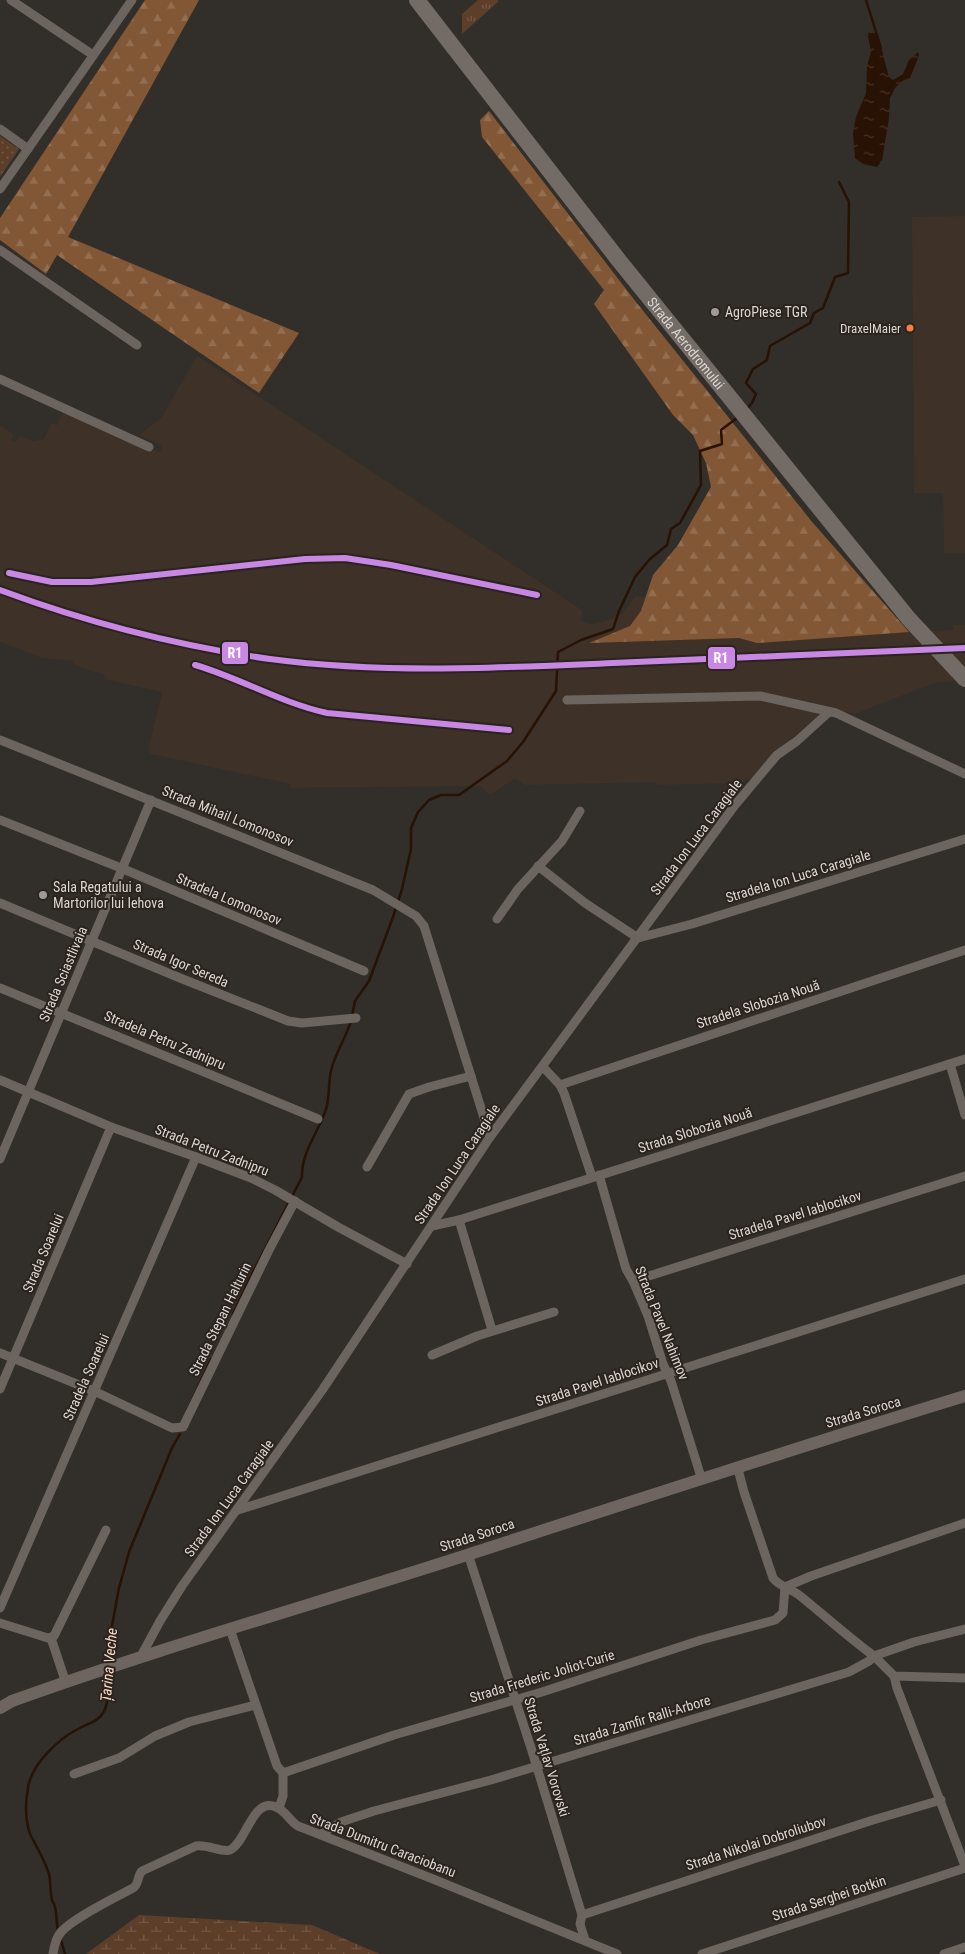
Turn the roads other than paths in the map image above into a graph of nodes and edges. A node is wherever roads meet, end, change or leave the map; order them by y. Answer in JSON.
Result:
{"nodes":[{"id":1,"x":11,"y":0,"type":"edge"},
{"id":2,"x":132,"y":0,"type":"edge"},
{"id":3,"x":417,"y":0,"type":"edge"},
{"id":4,"x":93,"y":55,"type":"junction"},
{"id":5,"x":0,"y":129,"type":"edge"},
{"id":6,"x":28,"y":149,"type":"junction"},
{"id":7,"x":0,"y":189,"type":"edge"},
{"id":8,"x":0,"y":250,"type":"edge"},
{"id":9,"x":137,"y":345,"type":"dead end"},
{"id":10,"x":0,"y":379,"type":"edge"},
{"id":11,"x":149,"y":447,"type":"dead end"},
{"id":12,"x":965,"y":679,"type":"edge"},
{"id":13,"x":567,"y":700,"type":"dead end"},
{"id":14,"x":829,"y":712,"type":"junction"},
{"id":15,"x":0,"y":740,"type":"edge"},
{"id":16,"x":965,"y":774,"type":"edge"},
{"id":17,"x":151,"y":800,"type":"junction"},
{"id":18,"x":580,"y":812,"type":"dead end"},
{"id":19,"x":0,"y":820,"type":"edge"},
{"id":20,"x":965,"y":839,"type":"edge"},
{"id":21,"x":538,"y":866,"type":"junction"},
{"id":22,"x":121,"y":868,"type":"junction"},
{"id":23,"x":0,"y":903,"type":"edge"},
{"id":24,"x":497,"y":919,"type":"dead end"},
{"id":25,"x":638,"y":938,"type":"junction"},
{"id":26,"x":91,"y":940,"type":"junction"},
{"id":27,"x":965,"y":950,"type":"edge"},
{"id":28,"x":364,"y":970,"type":"dead end"},
{"id":29,"x":0,"y":988,"type":"edge"},
{"id":30,"x":62,"y":1012,"type":"junction"},
{"id":31,"x":356,"y":1018,"type":"dead end"},
{"id":32,"x":965,"y":1059,"type":"edge"},
{"id":33,"x":950,"y":1064,"type":"junction"},
{"id":34,"x":543,"y":1067,"type":"junction"},
{"id":35,"x":471,"y":1076,"type":"junction"},
{"id":36,"x":0,"y":1080,"type":"edge"},
{"id":37,"x":560,"y":1085,"type":"junction"},
{"id":38,"x":28,"y":1092,"type":"junction"},
{"id":39,"x":965,"y":1114,"type":"edge"},
{"id":40,"x":318,"y":1119,"type":"dead end"},
{"id":41,"x":111,"y":1127,"type":"junction"},
{"id":42,"x":490,"y":1137,"type":"junction"},
{"id":43,"x":196,"y":1157,"type":"junction"},
{"id":44,"x":0,"y":1159,"type":"edge"},
{"id":45,"x":367,"y":1167,"type":"dead end"},
{"id":46,"x":595,"y":1176,"type":"junction"},
{"id":47,"x":965,"y":1176,"type":"edge"},
{"id":48,"x":295,"y":1202,"type":"junction"},
{"id":49,"x":459,"y":1220,"type":"junction"},
{"id":50,"x":432,"y":1226,"type":"junction"},
{"id":51,"x":407,"y":1264,"type":"junction"},
{"id":52,"x":965,"y":1279,"type":"edge"},
{"id":53,"x":633,"y":1281,"type":"junction"},
{"id":54,"x":554,"y":1312,"type":"dead end"},
{"id":55,"x":492,"y":1330,"type":"junction"},
{"id":56,"x":0,"y":1353,"type":"edge"},
{"id":57,"x":432,"y":1356,"type":"dead end"},
{"id":58,"x":13,"y":1358,"type":"junction"},
{"id":59,"x":668,"y":1373,"type":"junction"},
{"id":60,"x":0,"y":1389,"type":"edge"},
{"id":61,"x":94,"y":1391,"type":"junction"},
{"id":62,"x":965,"y":1396,"type":"edge"},
{"id":63,"x":738,"y":1469,"type":"junction"},
{"id":64,"x":702,"y":1480,"type":"junction"},
{"id":65,"x":238,"y":1510,"type":"junction"},
{"id":66,"x":965,"y":1523,"type":"edge"},
{"id":67,"x":106,"y":1530,"type":"dead end"},
{"id":68,"x":468,"y":1554,"type":"junction"},
{"id":69,"x":785,"y":1588,"type":"junction"},
{"id":70,"x":0,"y":1608,"type":"edge"},
{"id":71,"x":0,"y":1623,"type":"edge"},
{"id":72,"x":230,"y":1629,"type":"junction"},
{"id":73,"x":965,"y":1629,"type":"edge"},
{"id":74,"x":51,"y":1638,"type":"junction"},
{"id":75,"x":874,"y":1656,"type":"junction"},
{"id":76,"x":140,"y":1658,"type":"junction"},
{"id":77,"x":894,"y":1676,"type":"junction"},
{"id":78,"x":965,"y":1678,"type":"edge"},
{"id":79,"x":66,"y":1683,"type":"junction"},
{"id":80,"x":515,"y":1699,"type":"junction"},
{"id":81,"x":255,"y":1705,"type":"junction"},
{"id":82,"x":0,"y":1708,"type":"edge"},
{"id":83,"x":536,"y":1766,"type":"junction"},
{"id":84,"x":283,"y":1773,"type":"junction"},
{"id":85,"x":74,"y":1774,"type":"dead end"},
{"id":86,"x":941,"y":1800,"type":"junction"},
{"id":87,"x":279,"y":1808,"type":"junction"},
{"id":88,"x":322,"y":1834,"type":"junction"},
{"id":89,"x":965,"y":1867,"type":"edge"},
{"id":90,"x":582,"y":1915,"type":"junction"},
{"id":91,"x":585,"y":1940,"type":"junction"},
{"id":92,"x":965,"y":1947,"type":"edge"},
{"id":93,"x":53,"y":1954,"type":"edge"},
{"id":94,"x":617,"y":1954,"type":"edge"},
{"id":95,"x":702,"y":1954,"type":"edge"},
{"id":96,"x":944,"y":1954,"type":"edge"}],
"edges":[{"from":1,"to":4,"type":"street"},
{"from":2,"to":4,"type":"street"},
{"from":3,"to":12,"type":"highway","name":"Strada Aerodromului"},
{"from":4,"to":6,"type":"street"},
{"from":5,"to":6,"type":"street"},
{"from":6,"to":7,"type":"street"},
{"from":8,"to":9,"type":"street"},
{"from":10,"to":11,"type":"street"},
{"from":13,"to":14,"type":"street"},
{"from":14,"to":16,"type":"street"},
{"from":14,"to":25,"type":"street","name":"Strada Ion Luca Caragiale"},
{"from":15,"to":17,"type":"street","name":"Strada Mihail Lomonosov"},
{"from":17,"to":22,"type":"street","name":"Strada Sciastlivaia"},
{"from":17,"to":35,"type":"street","name":"Strada Mihail Lomonosov"},
{"from":18,"to":21,"type":"street"},
{"from":19,"to":22,"type":"street","name":"Stradela Lomonosov"},
{"from":20,"to":25,"type":"street","name":"Stradela Ion Luca Caragiale"},
{"from":21,"to":24,"type":"street"},
{"from":21,"to":25,"type":"street"},
{"from":22,"to":26,"type":"street","name":"Strada Sciastlivaia"},
{"from":22,"to":28,"type":"street","name":"Stradela Lomonosov"},
{"from":23,"to":26,"type":"street","name":"Strada Igor Sereda"},
{"from":25,"to":34,"type":"street","name":"Strada Ion Luca Caragiale"},
{"from":26,"to":30,"type":"street","name":"Strada Sciastlivaia"},
{"from":26,"to":31,"type":"street","name":"Strada Igor Sereda"},
{"from":27,"to":37,"type":"street","name":"Stradela Slobozia Nouă"},
{"from":29,"to":30,"type":"street","name":"Stradela Petru Zadnipru"},
{"from":30,"to":38,"type":"street","name":"Strada Sciastlivaia"},
{"from":30,"to":40,"type":"street","name":"Stradela Petru Zadnipru"},
{"from":32,"to":33,"type":"street","name":"Strada Slobozia Nouă"},
{"from":33,"to":39,"type":"street"},
{"from":33,"to":46,"type":"street","name":"Strada Slobozia Nouă"},
{"from":34,"to":37,"type":"street","name":"Strada Pavel Nahimov"},
{"from":34,"to":42,"type":"street","name":"Strada Ion Luca Caragiale"},
{"from":35,"to":42,"type":"street","name":"Strada Mihail Lomonosov"},
{"from":35,"to":45,"type":"street"},
{"from":36,"to":38,"type":"street","name":"Strada Petru Zadnipru"},
{"from":37,"to":46,"type":"street","name":"Strada Pavel Nahimov"},
{"from":38,"to":41,"type":"street","name":"Strada Petru Zadnipru"},
{"from":38,"to":44,"type":"street","name":"Strada Sciastlivaia"},
{"from":41,"to":43,"type":"street","name":"Strada Petru Zadnipru"},
{"from":41,"to":58,"type":"street","name":"Strada Soarelui"},
{"from":42,"to":50,"type":"street","name":"Strada Ion Luca Caragiale"},
{"from":43,"to":48,"type":"street","name":"Strada Petru Zadnipru"},
{"from":43,"to":61,"type":"street","name":"Stradela Soarelui"},
{"from":46,"to":49,"type":"street","name":"Strada Slobozia Nouă"},
{"from":46,"to":53,"type":"street","name":"Strada Pavel Nahimov"},
{"from":47,"to":53,"type":"street","name":"Stradela Pavel Iablocikov"},
{"from":48,"to":51,"type":"street","name":"Strada Petru Zadnipru"},
{"from":48,"to":61,"type":"street","name":"Strada Stepan Halturin"},
{"from":49,"to":50,"type":"street","name":"Strada Slobozia Nouă"},
{"from":49,"to":55,"type":"street"},
{"from":50,"to":51,"type":"street","name":"Strada Ion Luca Caragiale"},
{"from":51,"to":65,"type":"street","name":"Strada Ion Luca Caragiale"},
{"from":52,"to":59,"type":"street","name":"Strada Pavel Iablocikov"},
{"from":53,"to":59,"type":"street","name":"Strada Pavel Nahimov"},
{"from":54,"to":55,"type":"street"},
{"from":55,"to":57,"type":"street"},
{"from":56,"to":58,"type":"street"},
{"from":58,"to":60,"type":"street","name":"Strada Soarelui"},
{"from":58,"to":61,"type":"street"},
{"from":59,"to":64,"type":"street","name":"Strada Pavel Nahimov"},
{"from":59,"to":65,"type":"street","name":"Strada Pavel Iablocikov"},
{"from":61,"to":70,"type":"street","name":"Stradela Soarelui"},
{"from":62,"to":63,"type":"street","name":"Strada Soroca"},
{"from":63,"to":64,"type":"street","name":"Strada Soroca"},
{"from":63,"to":69,"type":"street"},
{"from":64,"to":68,"type":"street","name":"Strada Soroca"},
{"from":65,"to":76,"type":"street","name":"Strada Ion Luca Caragiale"},
{"from":66,"to":69,"type":"street"},
{"from":67,"to":74,"type":"street"},
{"from":68,"to":72,"type":"street","name":"Strada Soroca"},
{"from":68,"to":80,"type":"street","name":"Strada Vațlav Vorovski"},
{"from":69,"to":75,"type":"street"},
{"from":69,"to":80,"type":"street","name":"Strada Frederic Joliot-Curie"},
{"from":71,"to":74,"type":"street"},
{"from":72,"to":76,"type":"street","name":"Strada Soroca"},
{"from":72,"to":81,"type":"street"},
{"from":73,"to":75,"type":"street","name":"Strada Zamfir Ralli-Arbore"},
{"from":74,"to":79,"type":"street"},
{"from":75,"to":77,"type":"street"},
{"from":75,"to":83,"type":"street","name":"Strada Zamfir Ralli-Arbore"},
{"from":76,"to":79,"type":"street","name":"Strada Soroca"},
{"from":77,"to":78,"type":"street"},
{"from":77,"to":86,"type":"street"},
{"from":79,"to":82,"type":"street","name":"Strada Soroca"},
{"from":80,"to":83,"type":"street","name":"Strada Vațlav Vorovski"},
{"from":80,"to":84,"type":"street","name":"Strada Frederic Joliot-Curie"},
{"from":81,"to":84,"type":"street"},
{"from":81,"to":85,"type":"street"},
{"from":83,"to":88,"type":"street","name":"Strada Zamfir Ralli-Arbore"},
{"from":83,"to":90,"type":"street","name":"Strada Vațlav Vorovski"},
{"from":84,"to":87,"type":"street"},
{"from":86,"to":89,"type":"street"},
{"from":86,"to":90,"type":"street","name":"Strada Nikolai Dobroliubov"},
{"from":87,"to":88,"type":"street","name":"Strada Dumitru Caraciobanu"},
{"from":87,"to":93,"type":"street"},
{"from":88,"to":91,"type":"street","name":"Strada Dumitru Caraciobanu"},
{"from":89,"to":95,"type":"street","name":"Strada Serghei Botkin"},
{"from":90,"to":91,"type":"street","name":"Strada Vațlav Vorovski"},
{"from":91,"to":94,"type":"street","name":"Strada Dumitru Caraciobanu"},
{"from":92,"to":96,"type":"street"}]}
